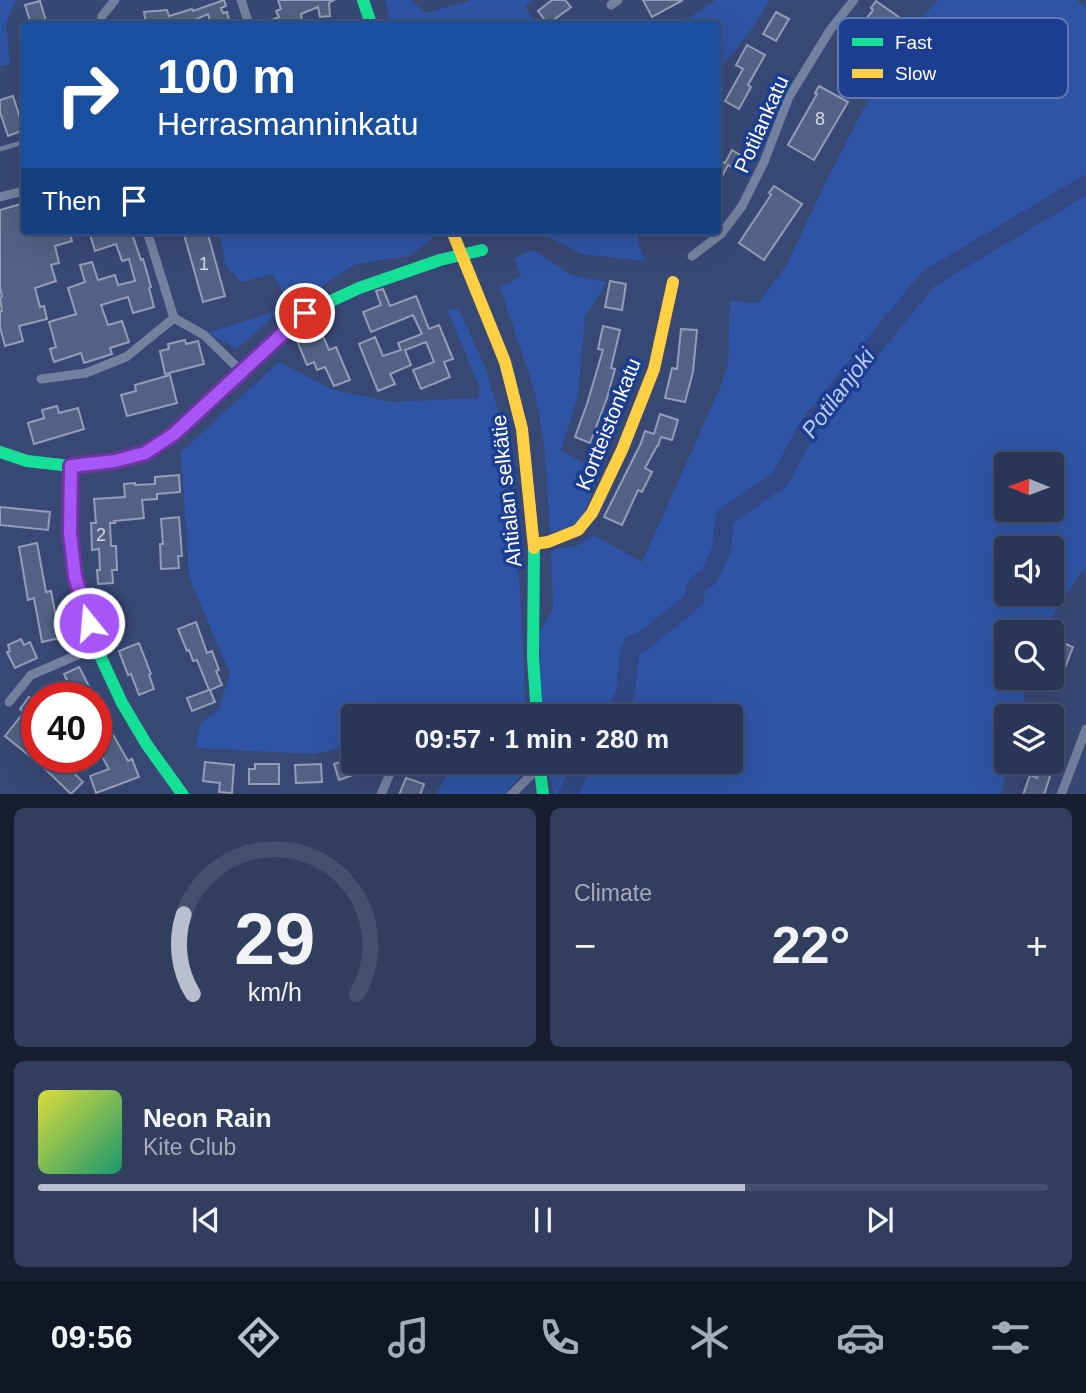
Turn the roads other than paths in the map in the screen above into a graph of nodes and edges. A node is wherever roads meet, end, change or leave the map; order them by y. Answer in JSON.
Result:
{"nodes":[{"id":1,"x":115,"y":0,"type":"edge"},
{"id":2,"x":240,"y":0,"type":"edge"},
{"id":3,"x":363,"y":0,"type":"edge"},
{"id":4,"x":854,"y":0,"type":"edge"},
{"id":5,"x":840,"y":18,"type":"edge"},
{"id":6,"x":838,"y":20,"type":"edge"},
{"id":7,"x":101,"y":21,"type":"edge"},
{"id":8,"x":248,"y":21,"type":"edge"},
{"id":9,"x":370,"y":21,"type":"edge"},
{"id":10,"x":21,"y":143,"type":"edge"},
{"id":11,"x":0,"y":149,"type":"edge"},
{"id":12,"x":21,"y":192,"type":"edge"},
{"id":13,"x":0,"y":197,"type":"edge"},
{"id":14,"x":721,"y":234,"type":"edge"},
{"id":15,"x":148,"y":235,"type":"edge"},
{"id":16,"x":454,"y":235,"type":"edge"},
{"id":17,"x":720,"y":235,"type":"edge"},
{"id":18,"x":482,"y":250,"type":"dead end"},
{"id":19,"x":461,"y":254,"type":"junction"},
{"id":20,"x":692,"y":256,"type":"dead end"},
{"id":21,"x":673,"y":282,"type":"dead end"},
{"id":22,"x":174,"y":318,"type":"junction"},
{"id":23,"x":242,"y":371,"type":"junction"},
{"id":24,"x":41,"y":379,"type":"dead end"},
{"id":25,"x":0,"y":452,"type":"edge"},
{"id":26,"x":71,"y":466,"type":"junction"},
{"id":27,"x":534,"y":544,"type":"junction"},
{"id":28,"x":96,"y":647,"type":"junction"},
{"id":29,"x":9,"y":702,"type":"dead end"},
{"id":30,"x":536,"y":704,"type":"edge"},
{"id":31,"x":1086,"y":729,"type":"edge"},
{"id":32,"x":390,"y":774,"type":"edge"},
{"id":33,"x":530,"y":774,"type":"edge"},
{"id":34,"x":541,"y":774,"type":"edge"},
{"id":35,"x":183,"y":794,"type":"edge"},
{"id":36,"x":381,"y":794,"type":"edge"},
{"id":37,"x":511,"y":794,"type":"edge"},
{"id":38,"x":543,"y":794,"type":"edge"},
{"id":39,"x":1061,"y":794,"type":"edge"}],
"edges":[{"from":1,"to":7,"type":"street"},
{"from":2,"to":8,"type":"street"},
{"from":3,"to":9,"type":"street"},
{"from":4,"to":5,"type":"street","name":"Potilankatu"},
{"from":6,"to":14,"type":"street","name":"Potilankatu"},
{"from":10,"to":11,"type":"lane"},
{"from":12,"to":13,"type":"street"},
{"from":15,"to":22,"type":"street"},
{"from":16,"to":19,"type":"street","name":"Ahtialan selkätie"},
{"from":17,"to":20,"type":"street","name":"Potilankatu"},
{"from":18,"to":19,"type":"street"},
{"from":19,"to":23,"type":"street"},
{"from":19,"to":27,"type":"street","name":"Ahtialan selkätie"},
{"from":21,"to":27,"type":"street","name":"Kortteistonkatu"},
{"from":22,"to":23,"type":"street"},
{"from":22,"to":24,"type":"street"},
{"from":23,"to":26,"type":"street"},
{"from":25,"to":26,"type":"street"},
{"from":26,"to":28,"type":"street"},
{"from":27,"to":30,"type":"street","name":"Ahtialan selkätie"},
{"from":28,"to":29,"type":"street"},
{"from":28,"to":35,"type":"street"},
{"from":31,"to":39,"type":"street"},
{"from":32,"to":36,"type":"street"},
{"from":33,"to":37,"type":"street"},
{"from":34,"to":38,"type":"street"}]}
